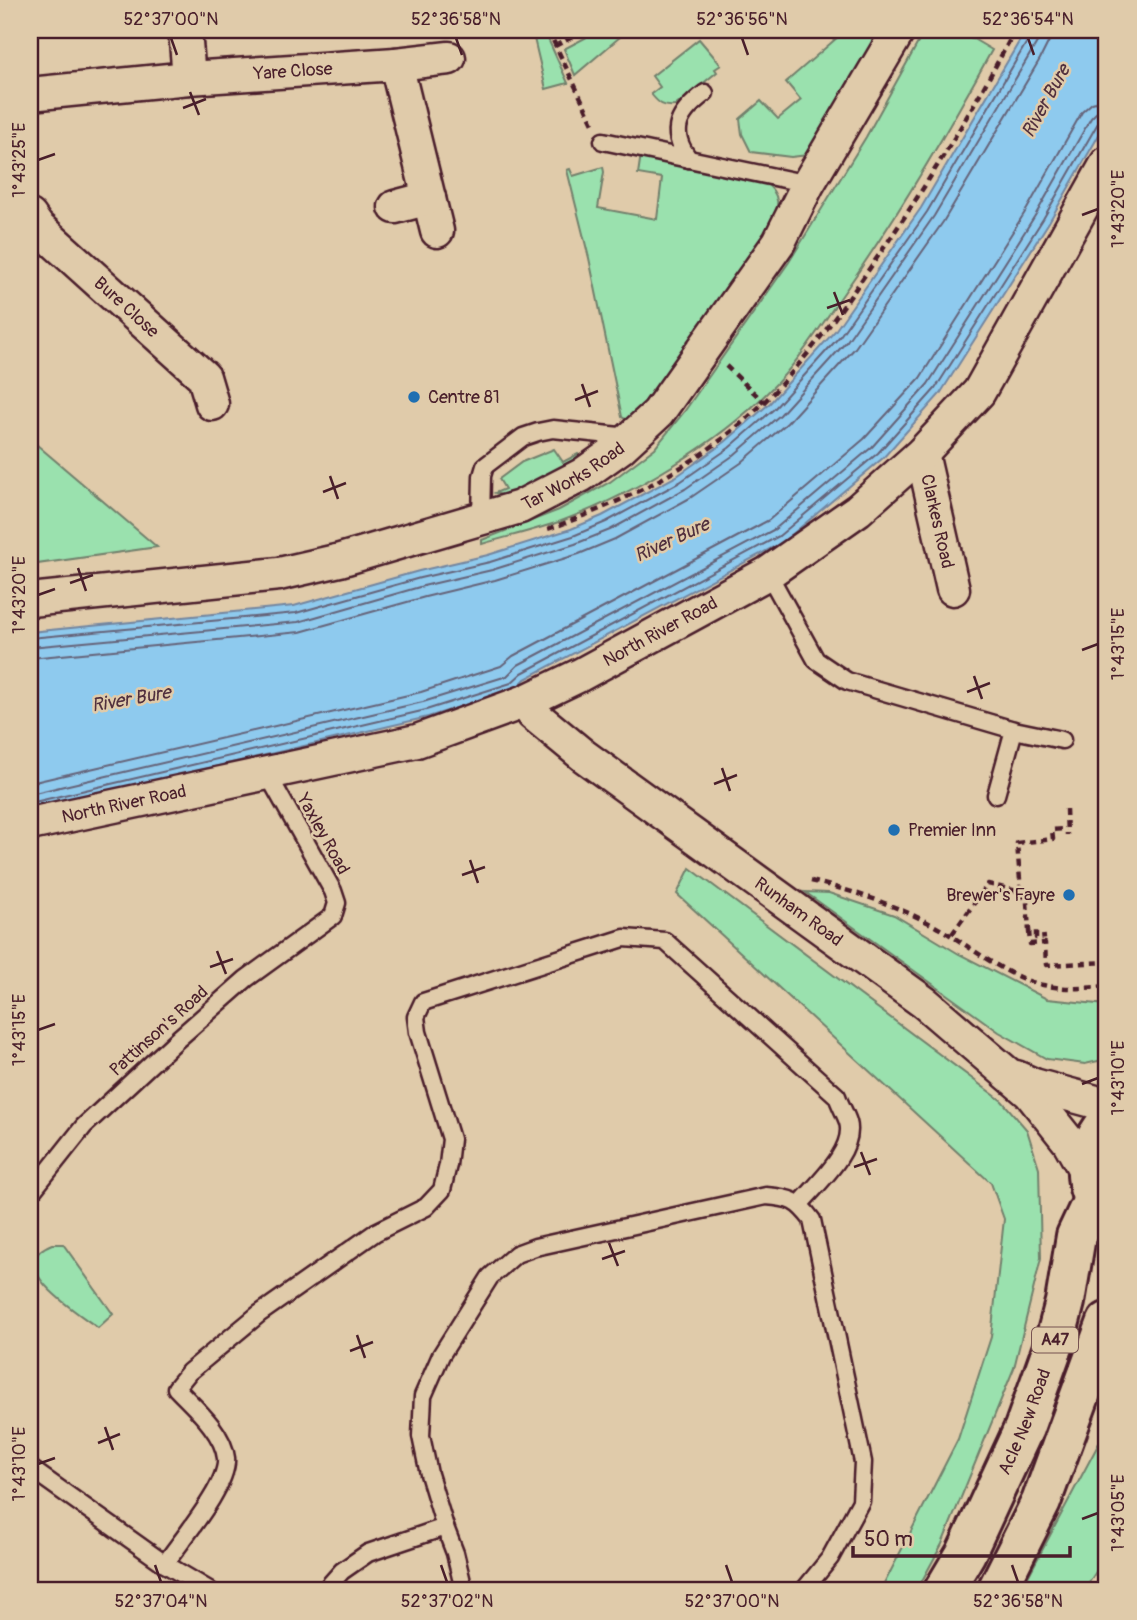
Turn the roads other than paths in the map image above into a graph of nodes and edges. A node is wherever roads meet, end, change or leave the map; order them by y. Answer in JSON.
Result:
{"nodes":[{"id":1,"x":186,"y":30,"type":"edge"},
{"id":2,"x":899,"y":30,"type":"edge"},
{"id":3,"x":449,"y":58,"type":"dead end"},
{"id":4,"x":396,"y":64,"type":"junction"},
{"id":5,"x":188,"y":78,"type":"junction"},
{"id":6,"x":705,"y":93,"type":"dead end"},
{"id":7,"x":30,"y":94,"type":"edge"},
{"id":8,"x":603,"y":141,"type":"road end"},
{"id":9,"x":689,"y":159,"type":"junction"},
{"id":10,"x":1107,"y":163,"type":"edge"},
{"id":11,"x":808,"y":184,"type":"junction"},
{"id":12,"x":429,"y":198,"type":"junction"},
{"id":13,"x":395,"y":207,"type":"dead end"},
{"id":14,"x":30,"y":216,"type":"edge"},
{"id":15,"x":437,"y":231,"type":"dead end"},
{"id":16,"x":212,"y":404,"type":"dead end"},
{"id":17,"x":631,"y":438,"type":"junction"},
{"id":18,"x":922,"y":453,"type":"junction"},
{"id":19,"x":481,"y":518,"type":"junction"},
{"id":20,"x":768,"y":573,"type":"junction"},
{"id":21,"x":953,"y":589,"type":"dead end"},
{"id":22,"x":30,"y":600,"type":"edge"},
{"id":23,"x":526,"y":701,"type":"junction"},
{"id":24,"x":1014,"y":730,"type":"junction"},
{"id":25,"x":1062,"y":740,"type":"dead end"},
{"id":26,"x":267,"y":774,"type":"junction"},
{"id":27,"x":996,"y":795,"type":"dead end"},
{"id":28,"x":30,"y":824,"type":"edge"},
{"id":29,"x":333,"y":916,"type":"joint"},
{"id":30,"x":1009,"y":1074,"type":"junction"},
{"id":31,"x":1107,"y":1105,"type":"edge"},
{"id":32,"x":1107,"y":1122,"type":"edge"},
{"id":33,"x":30,"y":1194,"type":"edge"},
{"id":34,"x":1095,"y":1199,"type":"edge"},
{"id":35,"x":800,"y":1204,"type":"junction"},
{"id":36,"x":1107,"y":1322,"type":"edge"},
{"id":37,"x":30,"y":1468,"type":"edge"},
{"id":38,"x":446,"y":1527,"type":"junction"},
{"id":39,"x":165,"y":1563,"type":"junction"},
{"id":40,"x":209,"y":1590,"type":"edge"},
{"id":41,"x":325,"y":1590,"type":"edge"},
{"id":42,"x":464,"y":1590,"type":"edge"},
{"id":43,"x":804,"y":1590,"type":"edge"},
{"id":44,"x":944,"y":1590,"type":"edge"},
{"id":45,"x":997,"y":1590,"type":"edge"}],
"edges":[{"from":1,"to":5,"type":"street"},
{"from":2,"to":11,"type":"street","name":"Tar Works Road"},
{"from":3,"to":4,"type":"street","name":"Yare Close"},
{"from":4,"to":5,"type":"street","name":"Yare Close"},
{"from":4,"to":12,"type":"street"},
{"from":5,"to":7,"type":"street"},
{"from":6,"to":9,"type":"lane"},
{"from":8,"to":9,"type":"lane"},
{"from":9,"to":11,"type":"lane"},
{"from":10,"to":18,"type":"street","name":"North River Road"},
{"from":11,"to":17,"type":"street","name":"Tar Works Road"},
{"from":12,"to":13,"type":"street"},
{"from":12,"to":15,"type":"street"},
{"from":14,"to":16,"type":"street","name":"Bure Close"},
{"from":17,"to":19,"type":"street","name":"Tar Works Road"},
{"from":17,"to":19,"type":"lane"},
{"from":18,"to":20,"type":"street","name":"North River Road"},
{"from":18,"to":21,"type":"street","name":"Clarkes Road"},
{"from":19,"to":22,"type":"street","name":"Tar Works Road"},
{"from":20,"to":23,"type":"street","name":"North River Road"},
{"from":20,"to":24,"type":"lane"},
{"from":23,"to":26,"type":"street","name":"North River Road"},
{"from":23,"to":30,"type":"street","name":"Runham Road"},
{"from":24,"to":25,"type":"lane"},
{"from":24,"to":27,"type":"lane"},
{"from":26,"to":28,"type":"street","name":"North River Road"},
{"from":26,"to":29,"type":"lane","name":"Yaxley Road"},
{"from":29,"to":33,"type":"lane","name":"Pattinson's Road"},
{"from":30,"to":31,"type":"street","name":"Runham Road"},
{"from":30,"to":34,"type":"street","name":"Runham Road"},
{"from":32,"to":34,"type":"highway","name":"Acle New Road"},
{"from":34,"to":44,"type":"highway","name":"Acle New Road","number":"A47"},
{"from":35,"to":38,"type":"lane"},
{"from":35,"to":39,"type":"lane"},
{"from":35,"to":43,"type":"lane"},
{"from":36,"to":45,"type":"highway","number":"A47"},
{"from":37,"to":39,"type":"lane"},
{"from":38,"to":41,"type":"lane"},
{"from":38,"to":42,"type":"lane"},
{"from":39,"to":40,"type":"lane"}]}
